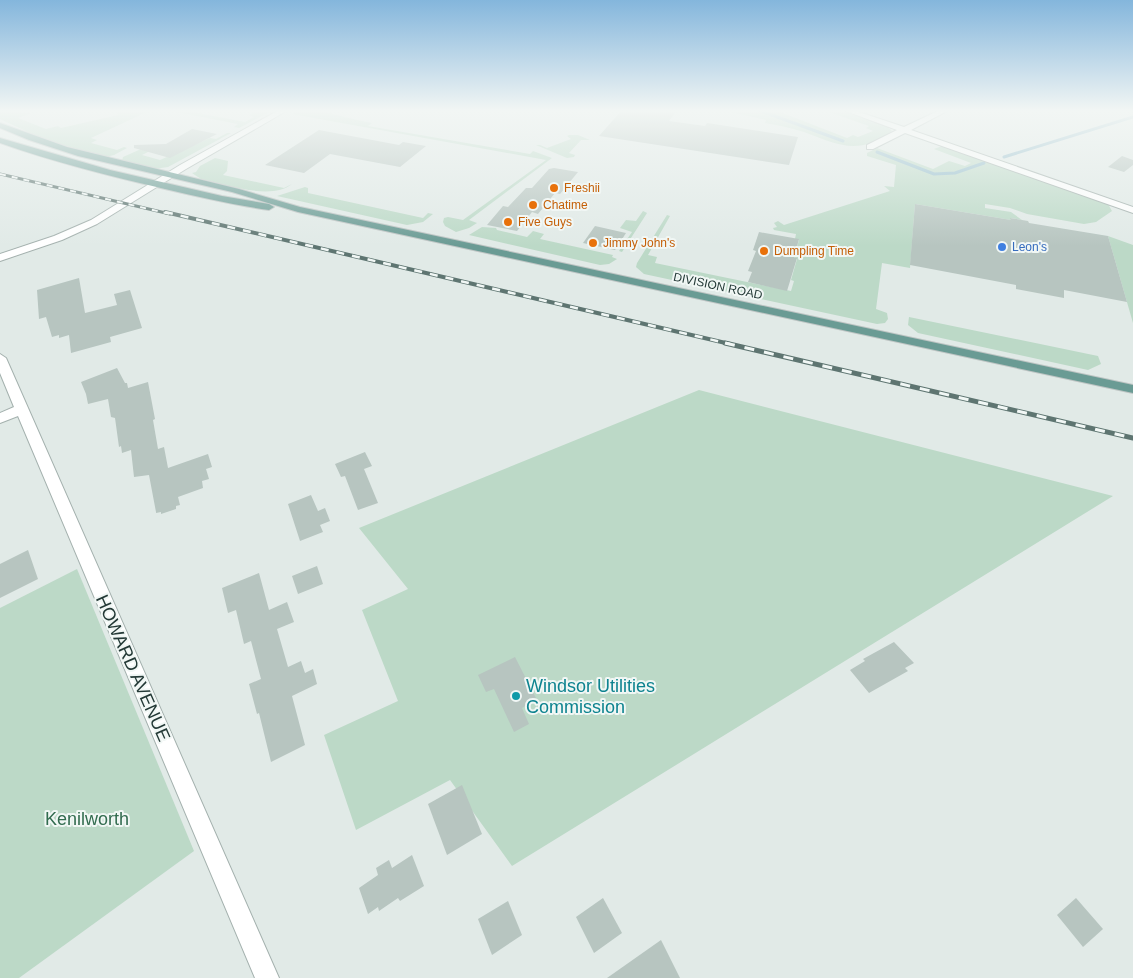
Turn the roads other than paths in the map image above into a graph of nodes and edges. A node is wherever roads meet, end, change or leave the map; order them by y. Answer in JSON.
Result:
{"nodes":[{"id":1,"x":51,"y":156,"type":"edge"},
{"id":2,"x":92,"y":156,"type":"edge"},
{"id":3,"x":205,"y":156,"type":"edge"},
{"id":4,"x":977,"y":156,"type":"edge"},
{"id":5,"x":171,"y":175,"type":"junction"},
{"id":6,"x":156,"y":184,"type":"junction"},
{"id":7,"x":298,"y":209,"type":"junction"},
{"id":8,"x":1133,"y":210,"type":"edge"},
{"id":9,"x":0,"y":258,"type":"edge"},
{"id":10,"x":0,"y":358,"type":"edge"},
{"id":11,"x":1133,"y":389,"type":"edge"},
{"id":12,"x":21,"y":410,"type":"junction"},
{"id":13,"x":0,"y":418,"type":"edge"},
{"id":14,"x":267,"y":978,"type":"edge"}],
"edges":[{"from":1,"to":6,"type":"main road","name":"DIVISION ROAD"},
{"from":2,"to":5,"type":"main road","name":"DIVISION ROAD"},
{"from":3,"to":5,"type":"street"},
{"from":4,"to":8,"type":"street"},
{"from":5,"to":6,"type":"street"},
{"from":5,"to":7,"type":"main road","name":"DIVISION ROAD"},
{"from":6,"to":7,"type":"main road","name":"DIVISION ROAD"},
{"from":6,"to":9,"type":"street"},
{"from":7,"to":11,"type":"main road","name":"DIVISION ROAD"},
{"from":10,"to":12,"type":"street","name":"HOWARD AVENUE"},
{"from":12,"to":13,"type":"street"},
{"from":12,"to":14,"type":"street","name":"HOWARD AVENUE"}]}
